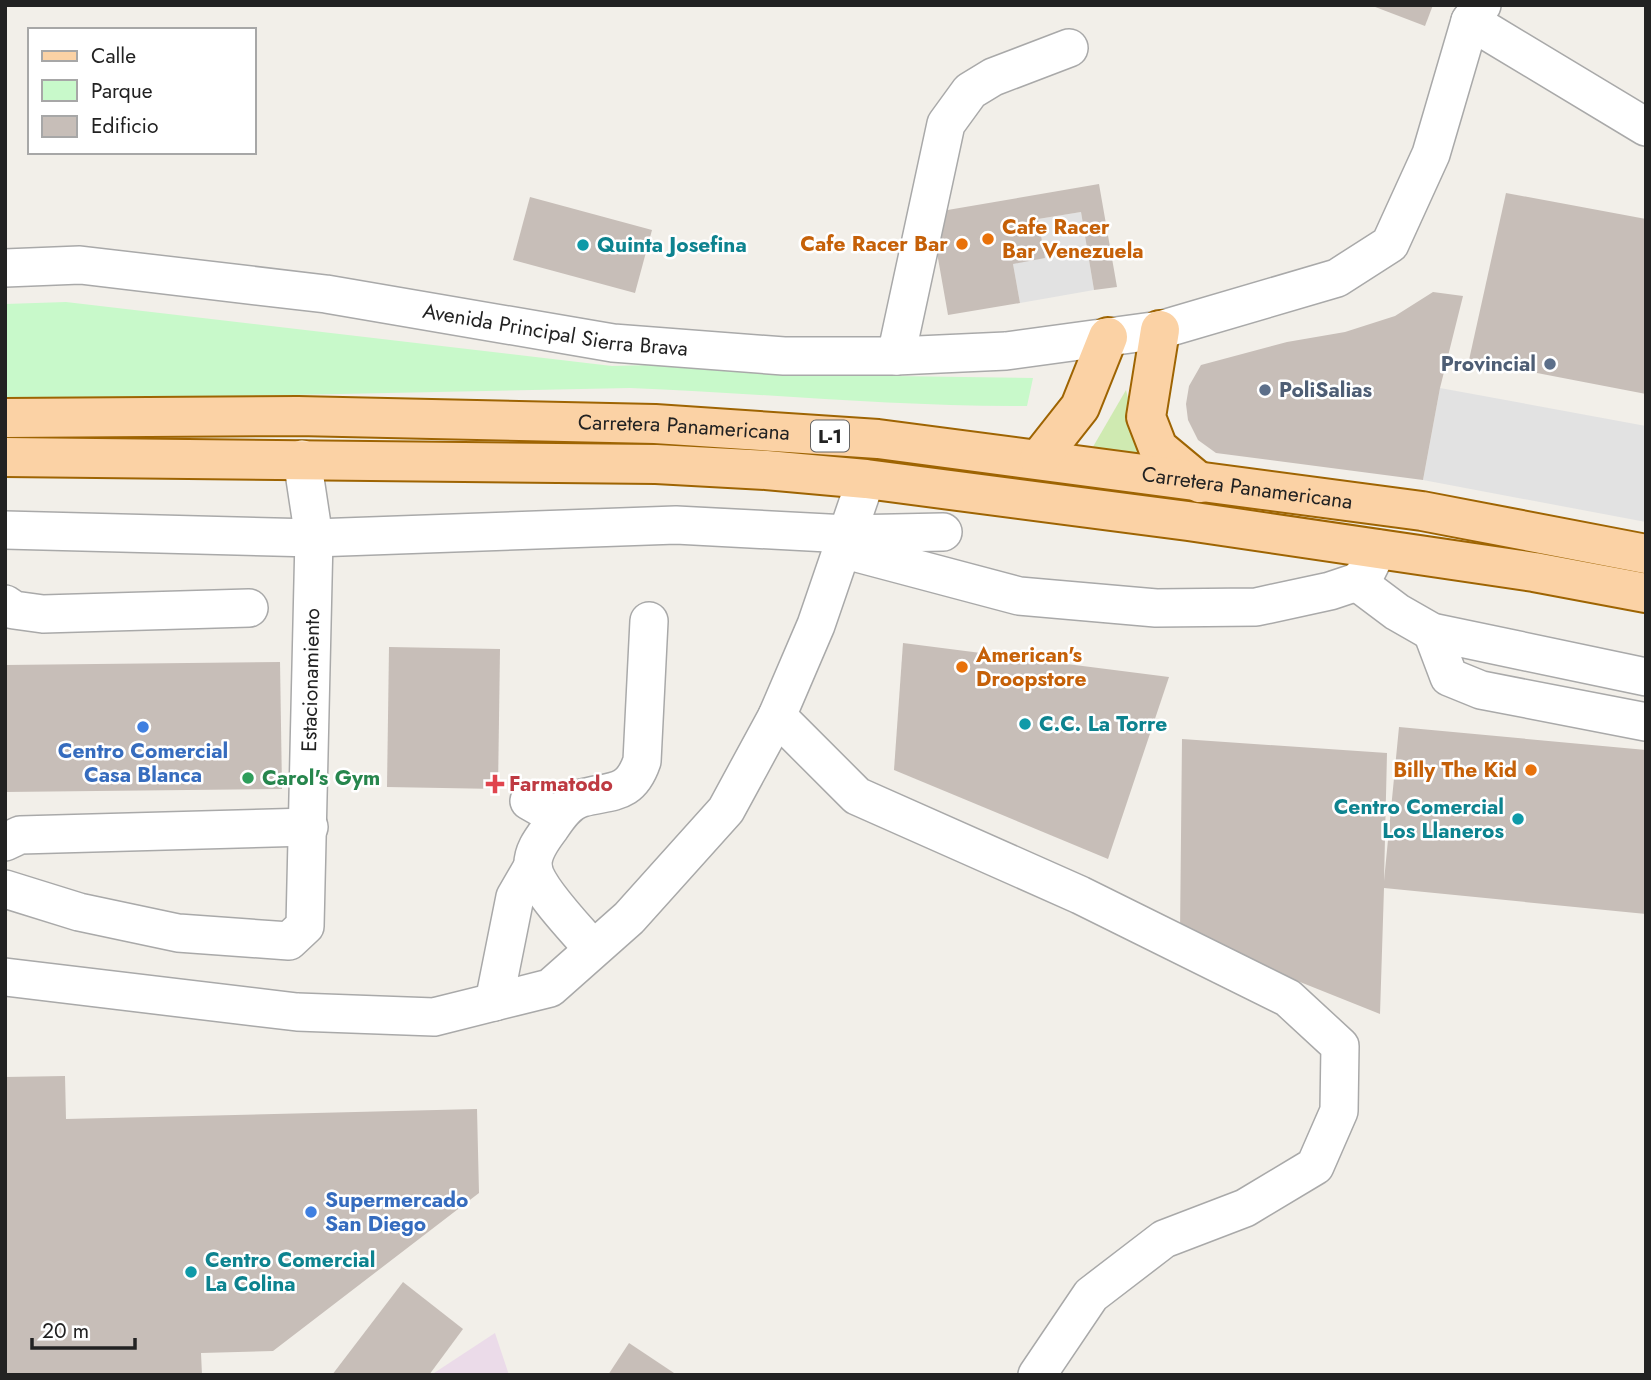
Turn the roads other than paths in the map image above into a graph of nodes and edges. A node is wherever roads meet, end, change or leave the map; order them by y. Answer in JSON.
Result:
{"nodes":[{"id":1,"x":1476,"y":13,"type":"edge"},
{"id":2,"x":1069,"y":48,"type":"dead end"},
{"id":3,"x":1646,"y":127,"type":"edge"},
{"id":4,"x":5,"y":268,"type":"edge"},
{"id":5,"x":1160,"y":330,"type":"junction"},
{"id":6,"x":1108,"y":337,"type":"junction"},
{"id":7,"x":896,"y":356,"type":"junction"},
{"id":8,"x":5,"y":418,"type":"edge"},
{"id":9,"x":5,"y":457,"type":"edge"},
{"id":10,"x":302,"y":459,"type":"junction"},
{"id":11,"x":1039,"y":459,"type":"junction"},
{"id":12,"x":866,"y":479,"type":"junction"},
{"id":13,"x":1200,"y":484,"type":"junction"},
{"id":14,"x":5,"y":514,"type":"edge"},
{"id":15,"x":312,"y":526,"type":"junction"},
{"id":16,"x":5,"y":530,"type":"edge"},
{"id":17,"x":943,"y":532,"type":"dead end"},
{"id":18,"x":847,"y":533,"type":"junction"},
{"id":19,"x":1378,"y":549,"type":"junction"},
{"id":20,"x":1646,"y":554,"type":"edge"},
{"id":21,"x":1357,"y":582,"type":"junction"},
{"id":22,"x":1646,"y":593,"type":"edge"},
{"id":23,"x":5,"y":604,"type":"edge"},
{"id":24,"x":249,"y":608,"type":"dead end"},
{"id":25,"x":649,"y":621,"type":"dead end"},
{"id":26,"x":1432,"y":632,"type":"junction"},
{"id":27,"x":1646,"y":677,"type":"edge"},
{"id":28,"x":776,"y":716,"type":"junction"},
{"id":29,"x":1646,"y":722,"type":"edge"},
{"id":30,"x":309,"y":827,"type":"junction"},
{"id":31,"x":13,"y":838,"type":"edge"},
{"id":32,"x":533,"y":866,"type":"junction"},
{"id":33,"x":5,"y":889,"type":"edge"},
{"id":34,"x":593,"y":949,"type":"junction"},
{"id":35,"x":5,"y":977,"type":"edge"},
{"id":36,"x":494,"y":1002,"type":"junction"},
{"id":37,"x":1037,"y":1375,"type":"edge"}],
"edges":[{"from":1,"to":3,"type":"street"},
{"from":1,"to":5,"type":"street","name":"Avenida Principal Sierra Brava"},
{"from":2,"to":7,"type":"street"},
{"from":4,"to":7,"type":"street","name":"Avenida Principal Sierra Brava"},
{"from":5,"to":6,"type":"street","name":"Avenida Principal Sierra Brava"},
{"from":5,"to":13,"type":"main road"},
{"from":6,"to":7,"type":"street","name":"Avenida Principal Sierra Brava"},
{"from":6,"to":11,"type":"main road"},
{"from":8,"to":11,"type":"main road","name":"Carretera Panamericana","number":"L-1"},
{"from":9,"to":10,"type":"main road","name":"Carretera Panamericana","number":"L-1"},
{"from":10,"to":12,"type":"main road","name":"Carretera Panamericana","number":"L-1"},
{"from":10,"to":15,"type":"street","name":"Estacionamiento"},
{"from":11,"to":13,"type":"main road","name":"Carretera Panamericana","number":"L-1"},
{"from":12,"to":18,"type":"street"},
{"from":12,"to":19,"type":"main road","name":"Carretera Panamericana","number":"L-1"},
{"from":13,"to":20,"type":"main road","name":"Carretera Panamericana","number":"L-1"},
{"from":14,"to":15,"type":"street"},
{"from":15,"to":16,"type":"street"},
{"from":15,"to":18,"type":"street"},
{"from":15,"to":30,"type":"street","name":"Estacionamiento"},
{"from":17,"to":18,"type":"street"},
{"from":18,"to":21,"type":"street"},
{"from":18,"to":28,"type":"street"},
{"from":19,"to":21,"type":"street"},
{"from":19,"to":22,"type":"main road","name":"Carretera Panamericana","number":"L-1"},
{"from":21,"to":26,"type":"street"},
{"from":23,"to":24,"type":"street"},
{"from":25,"to":32,"type":"street"},
{"from":26,"to":27,"type":"street"},
{"from":26,"to":29,"type":"street"},
{"from":28,"to":34,"type":"street"},
{"from":28,"to":37,"type":"street"},
{"from":30,"to":31,"type":"street"},
{"from":30,"to":33,"type":"street","name":"Estacionamiento"},
{"from":32,"to":34,"type":"street"},
{"from":32,"to":36,"type":"street"},
{"from":34,"to":36,"type":"street"},
{"from":35,"to":36,"type":"street"}]}
